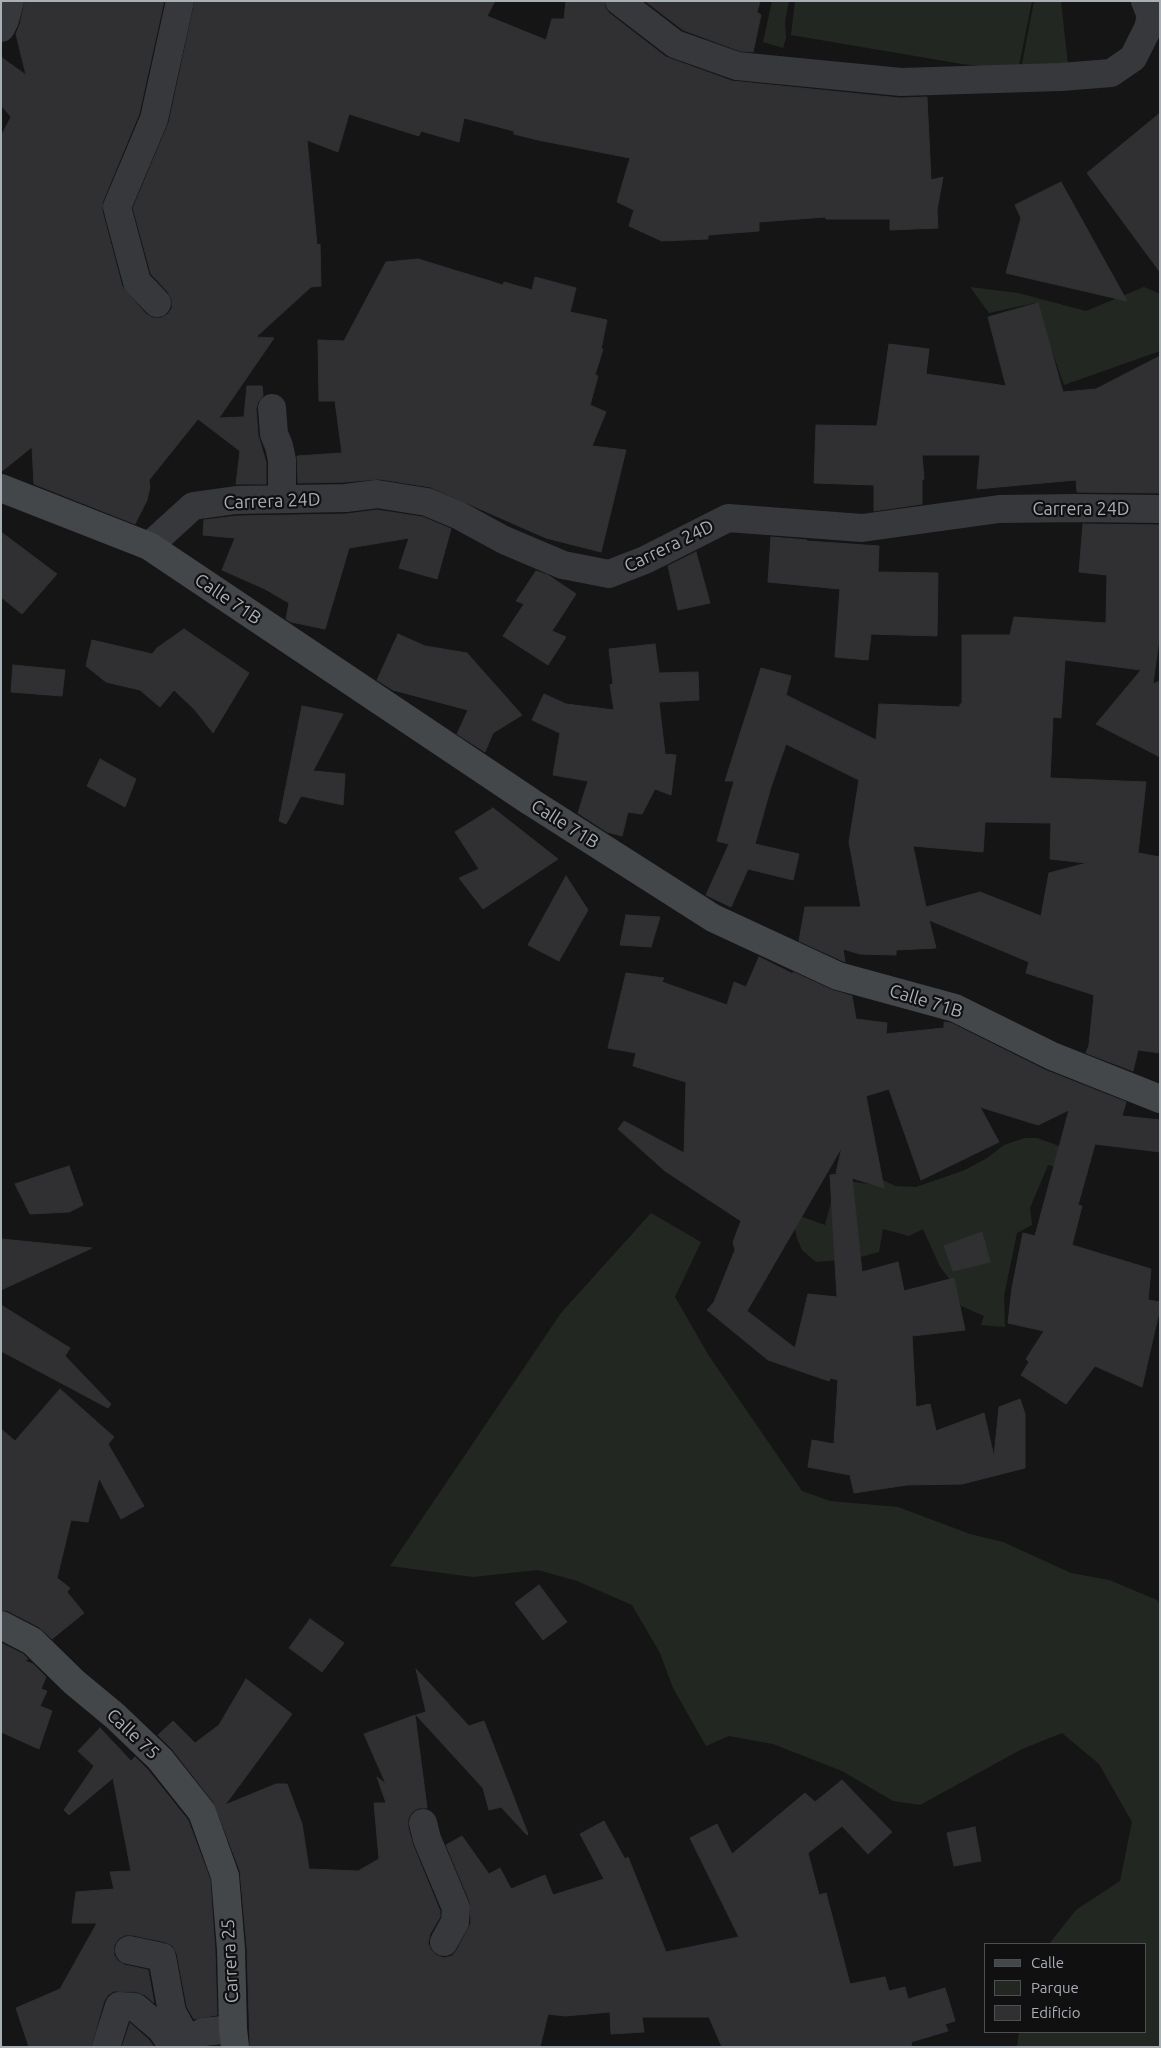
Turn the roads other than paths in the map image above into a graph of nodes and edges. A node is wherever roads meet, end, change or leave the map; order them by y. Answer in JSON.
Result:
{"nodes":[{"id":1,"x":10,"y":1,"type":"edge"},
{"id":2,"x":180,"y":1,"type":"edge"},
{"id":3,"x":1145,"y":1,"type":"edge"},
{"id":4,"x":626,"y":7,"type":"edge"},
{"id":5,"x":1,"y":28,"type":"edge"},
{"id":6,"x":157,"y":303,"type":"dead end"},
{"id":7,"x":272,"y":408,"type":"dead end"},
{"id":8,"x":1,"y":488,"type":"edge"},
{"id":9,"x":286,"y":500,"type":"junction"},
{"id":10,"x":1160,"y":509,"type":"edge"},
{"id":11,"x":149,"y":546,"type":"junction"},
{"id":12,"x":1160,"y":1099,"type":"edge"},
{"id":13,"x":1,"y":1625,"type":"edge"},
{"id":14,"x":423,"y":1823,"type":"dead end"},
{"id":15,"x":225,"y":1876,"type":"joint"},
{"id":16,"x":444,"y":1942,"type":"dead end"},
{"id":17,"x":129,"y":1950,"type":"dead end"},
{"id":18,"x":234,"y":2038,"type":"edge"},
{"id":19,"x":189,"y":2045,"type":"edge"},
{"id":20,"x":106,"y":2047,"type":"edge"}],
"edges":[{"from":1,"to":5,"type":"street"},
{"from":2,"to":6,"type":"street"},
{"from":3,"to":4,"type":"street"},
{"from":7,"to":9,"type":"street"},
{"from":8,"to":11,"type":"street","name":"Calle 71B"},
{"from":9,"to":10,"type":"street","name":"Carrera 24D"},
{"from":9,"to":11,"type":"street","name":"Carrera 24D"},
{"from":11,"to":12,"type":"street","name":"Calle 71B"},
{"from":13,"to":15,"type":"street","name":"Calle 75"},
{"from":14,"to":16,"type":"street"},
{"from":15,"to":18,"type":"street","name":"Carrera 25"},
{"from":17,"to":19,"type":"street"},
{"from":18,"to":19,"type":"street"},
{"from":19,"to":20,"type":"street"}]}
